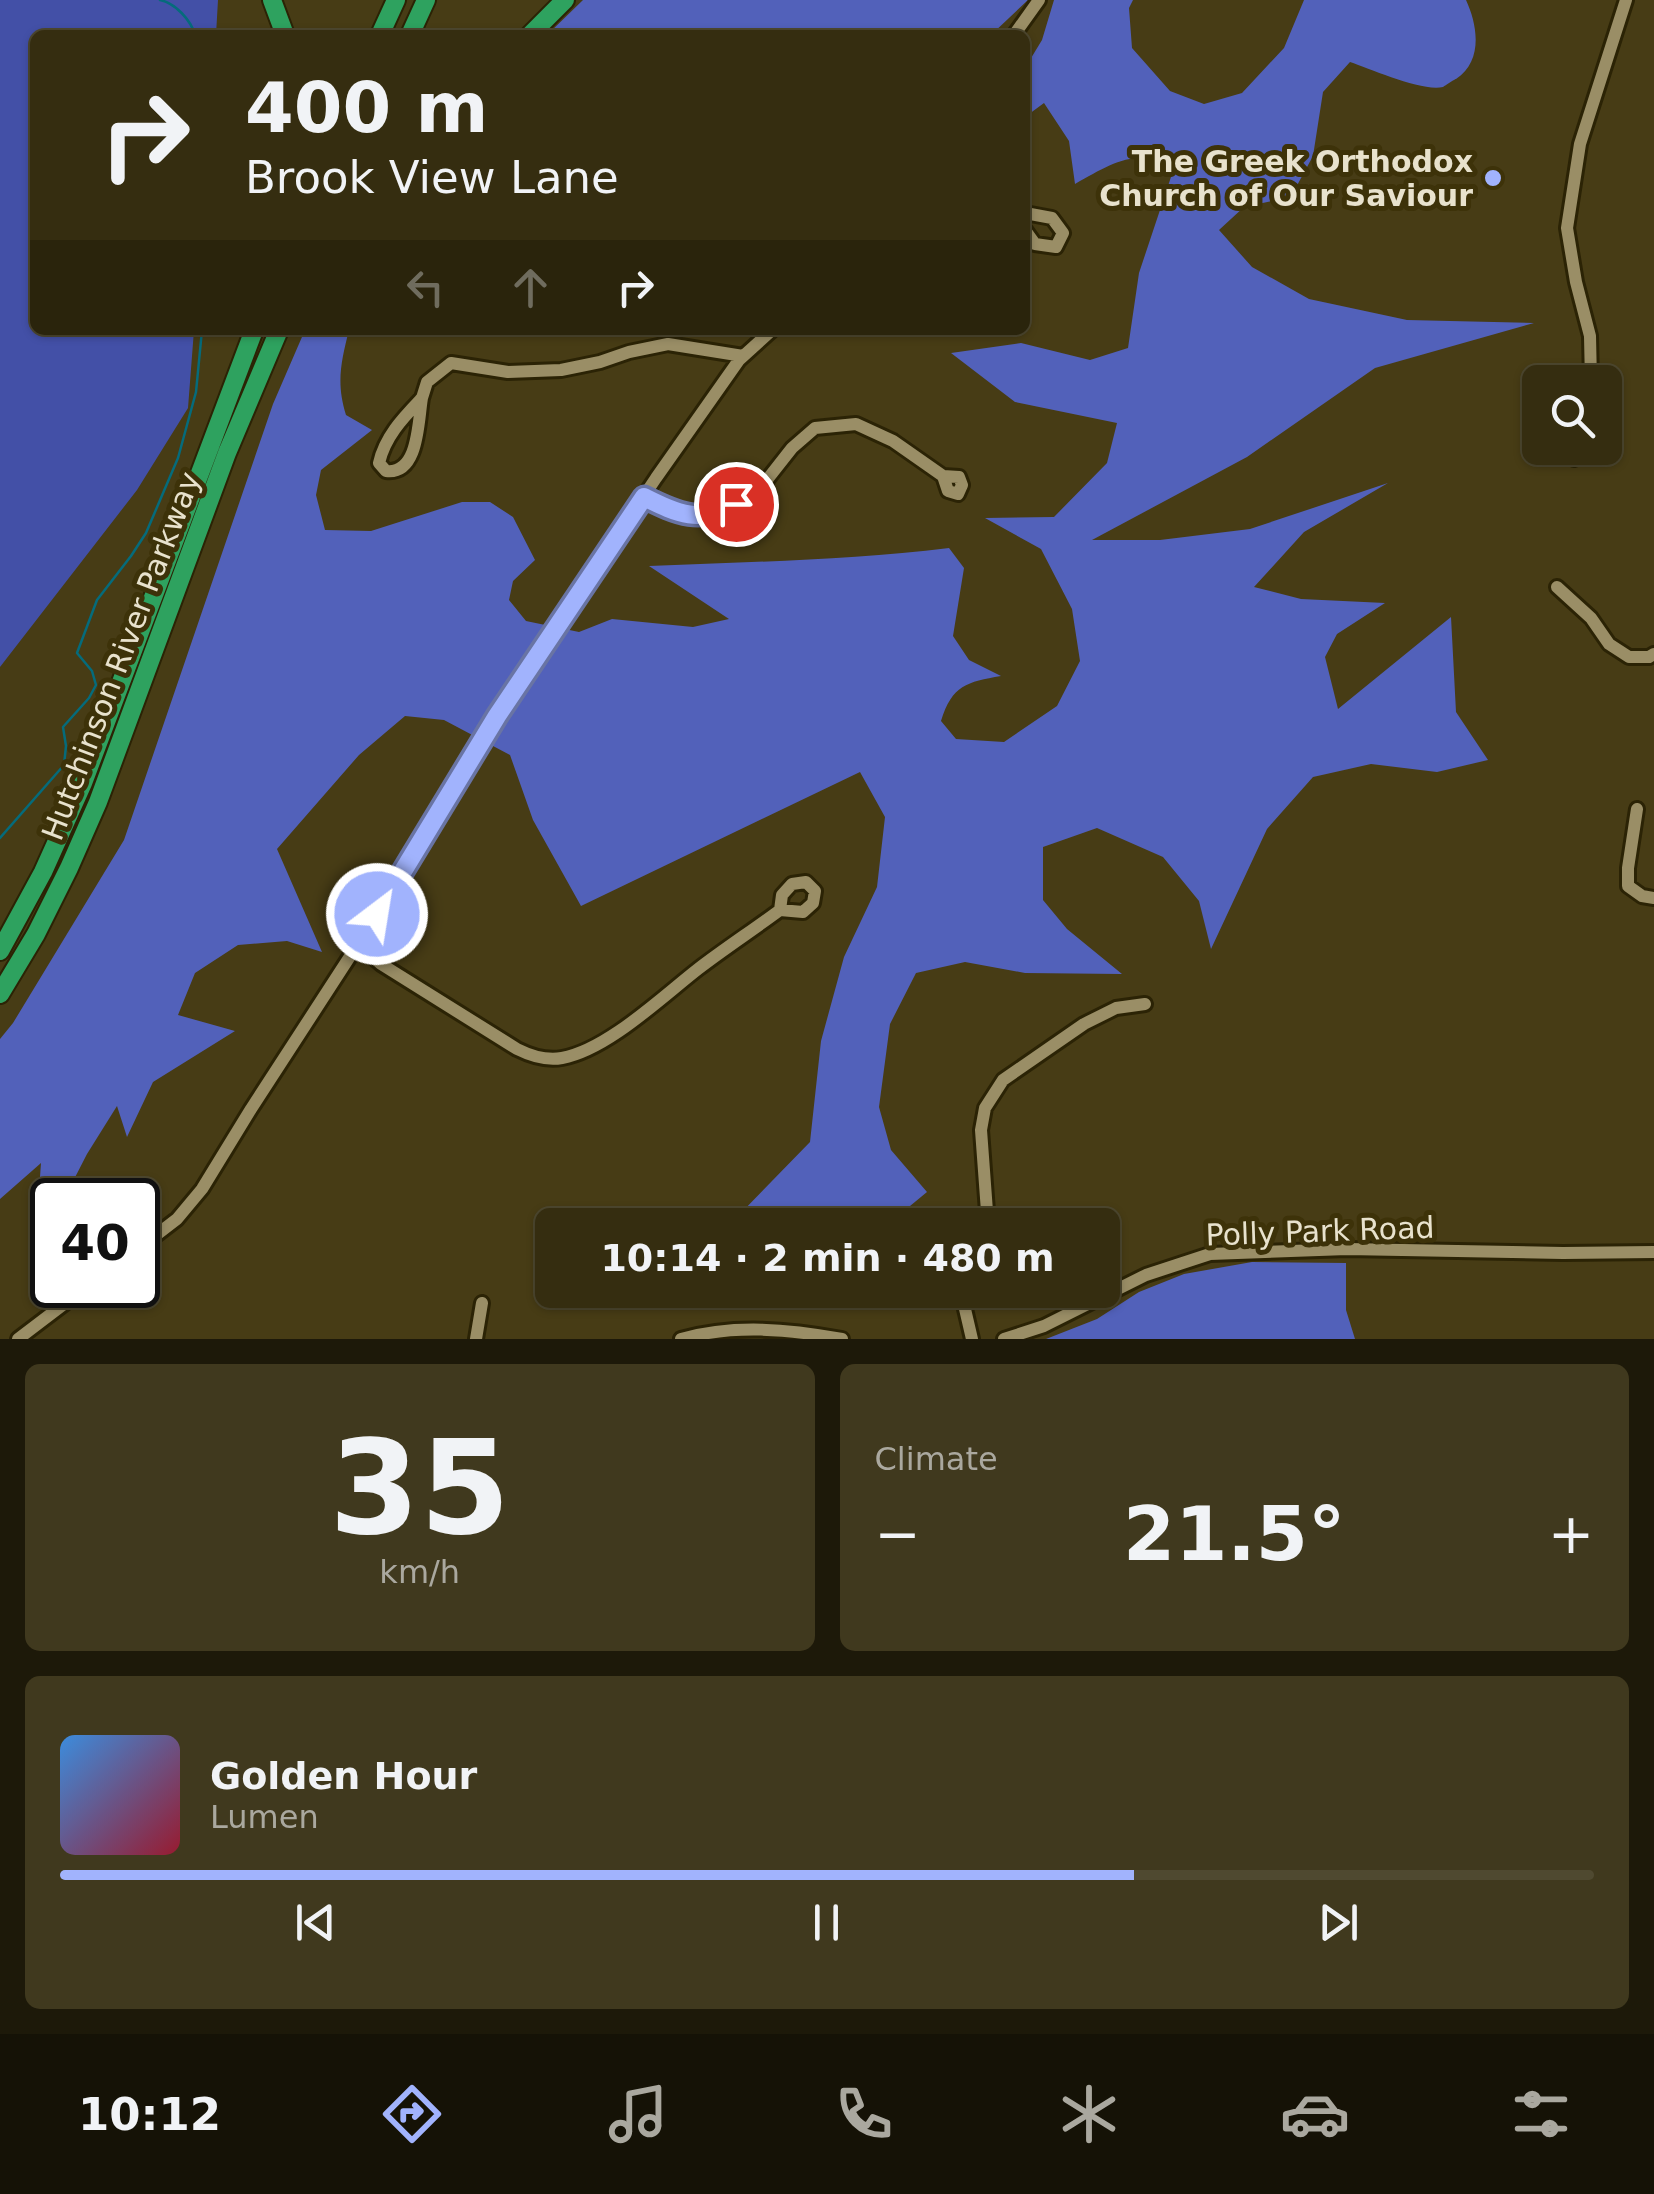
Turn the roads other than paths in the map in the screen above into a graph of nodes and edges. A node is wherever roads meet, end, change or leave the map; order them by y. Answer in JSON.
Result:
{"nodes":[{"id":1,"x":272,"y":0,"type":"edge"},
{"id":2,"x":396,"y":0,"type":"edge"},
{"id":3,"x":426,"y":0,"type":"edge"},
{"id":4,"x":565,"y":0,"type":"edge"},
{"id":5,"x":1039,"y":0,"type":"edge"},
{"id":6,"x":1626,"y":0,"type":"edge"},
{"id":7,"x":284,"y":30,"type":"edge"},
{"id":8,"x":382,"y":30,"type":"edge"},
{"id":9,"x":412,"y":30,"type":"edge"},
{"id":10,"x":535,"y":30,"type":"edge"},
{"id":11,"x":1018,"y":30,"type":"edge"},
{"id":12,"x":1030,"y":215,"type":"edge"},
{"id":13,"x":1030,"y":237,"type":"edge"},
{"id":14,"x":250,"y":335,"type":"edge"},
{"id":15,"x":277,"y":335,"type":"edge"},
{"id":16,"x":285,"y":335,"type":"edge"},
{"id":17,"x":767,"y":335,"type":"edge"},
{"id":18,"x":744,"y":356,"type":"junction"},
{"id":19,"x":1590,"y":365,"type":"edge"},
{"id":20,"x":260,"y":375,"type":"junction"},
{"id":21,"x":422,"y":398,"type":"junction"},
{"id":22,"x":944,"y":476,"type":"dead end"},
{"id":23,"x":644,"y":497,"type":"junction"},
{"id":24,"x":1557,"y":587,"type":"dead end"},
{"id":25,"x":1654,"y":654,"type":"edge"},
{"id":26,"x":1637,"y":809,"type":"dead end"},
{"id":27,"x":1654,"y":898,"type":"edge"},
{"id":28,"x":780,"y":910,"type":"dead end"},
{"id":29,"x":358,"y":944,"type":"junction"},
{"id":30,"x":0,"y":952,"type":"edge"},
{"id":31,"x":0,"y":994,"type":"edge"},
{"id":32,"x":1145,"y":1004,"type":"dead end"},
{"id":33,"x":987,"y":1208,"type":"edge"},
{"id":34,"x":160,"y":1233,"type":"edge"},
{"id":35,"x":1654,"y":1252,"type":"edge"},
{"id":36,"x":482,"y":1303,"type":"dead end"},
{"id":37,"x":59,"y":1308,"type":"edge"},
{"id":38,"x":965,"y":1308,"type":"edge"},
{"id":39,"x":730,"y":1334,"type":"edge"},
{"id":40,"x":18,"y":1339,"type":"edge"},
{"id":41,"x":476,"y":1339,"type":"edge"},
{"id":42,"x":681,"y":1339,"type":"edge"},
{"id":43,"x":842,"y":1339,"type":"edge"},
{"id":44,"x":972,"y":1339,"type":"edge"},
{"id":45,"x":1004,"y":1339,"type":"edge"}],
"edges":[{"from":1,"to":7,"type":"highway"},
{"from":2,"to":8,"type":"highway"},
{"from":3,"to":9,"type":"highway"},
{"from":4,"to":10,"type":"highway"},
{"from":5,"to":11,"type":"street"},
{"from":6,"to":19,"type":"street"},
{"from":12,"to":13,"type":"street"},
{"from":14,"to":30,"type":"highway","name":"Hutchinson River Parkway"},
{"from":15,"to":20,"type":"highway","name":"Hutchinson River Parkway"},
{"from":16,"to":20,"type":"highway"},
{"from":17,"to":18,"type":"street"},
{"from":18,"to":21,"type":"street"},
{"from":18,"to":23,"type":"street"},
{"from":20,"to":31,"type":"highway","name":"Hutchinson River Parkway"},
{"from":21,"to":21,"type":"street"},
{"from":22,"to":23,"type":"street"},
{"from":23,"to":29,"type":"street"},
{"from":24,"to":25,"type":"street"},
{"from":26,"to":27,"type":"street"},
{"from":28,"to":29,"type":"street"},
{"from":29,"to":34,"type":"street"},
{"from":32,"to":33,"type":"street"},
{"from":35,"to":45,"type":"street","name":"Polly Park Road"},
{"from":36,"to":41,"type":"street"},
{"from":37,"to":40,"type":"street"},
{"from":38,"to":44,"type":"street"},
{"from":39,"to":42,"type":"street"},
{"from":39,"to":43,"type":"street"}]}
